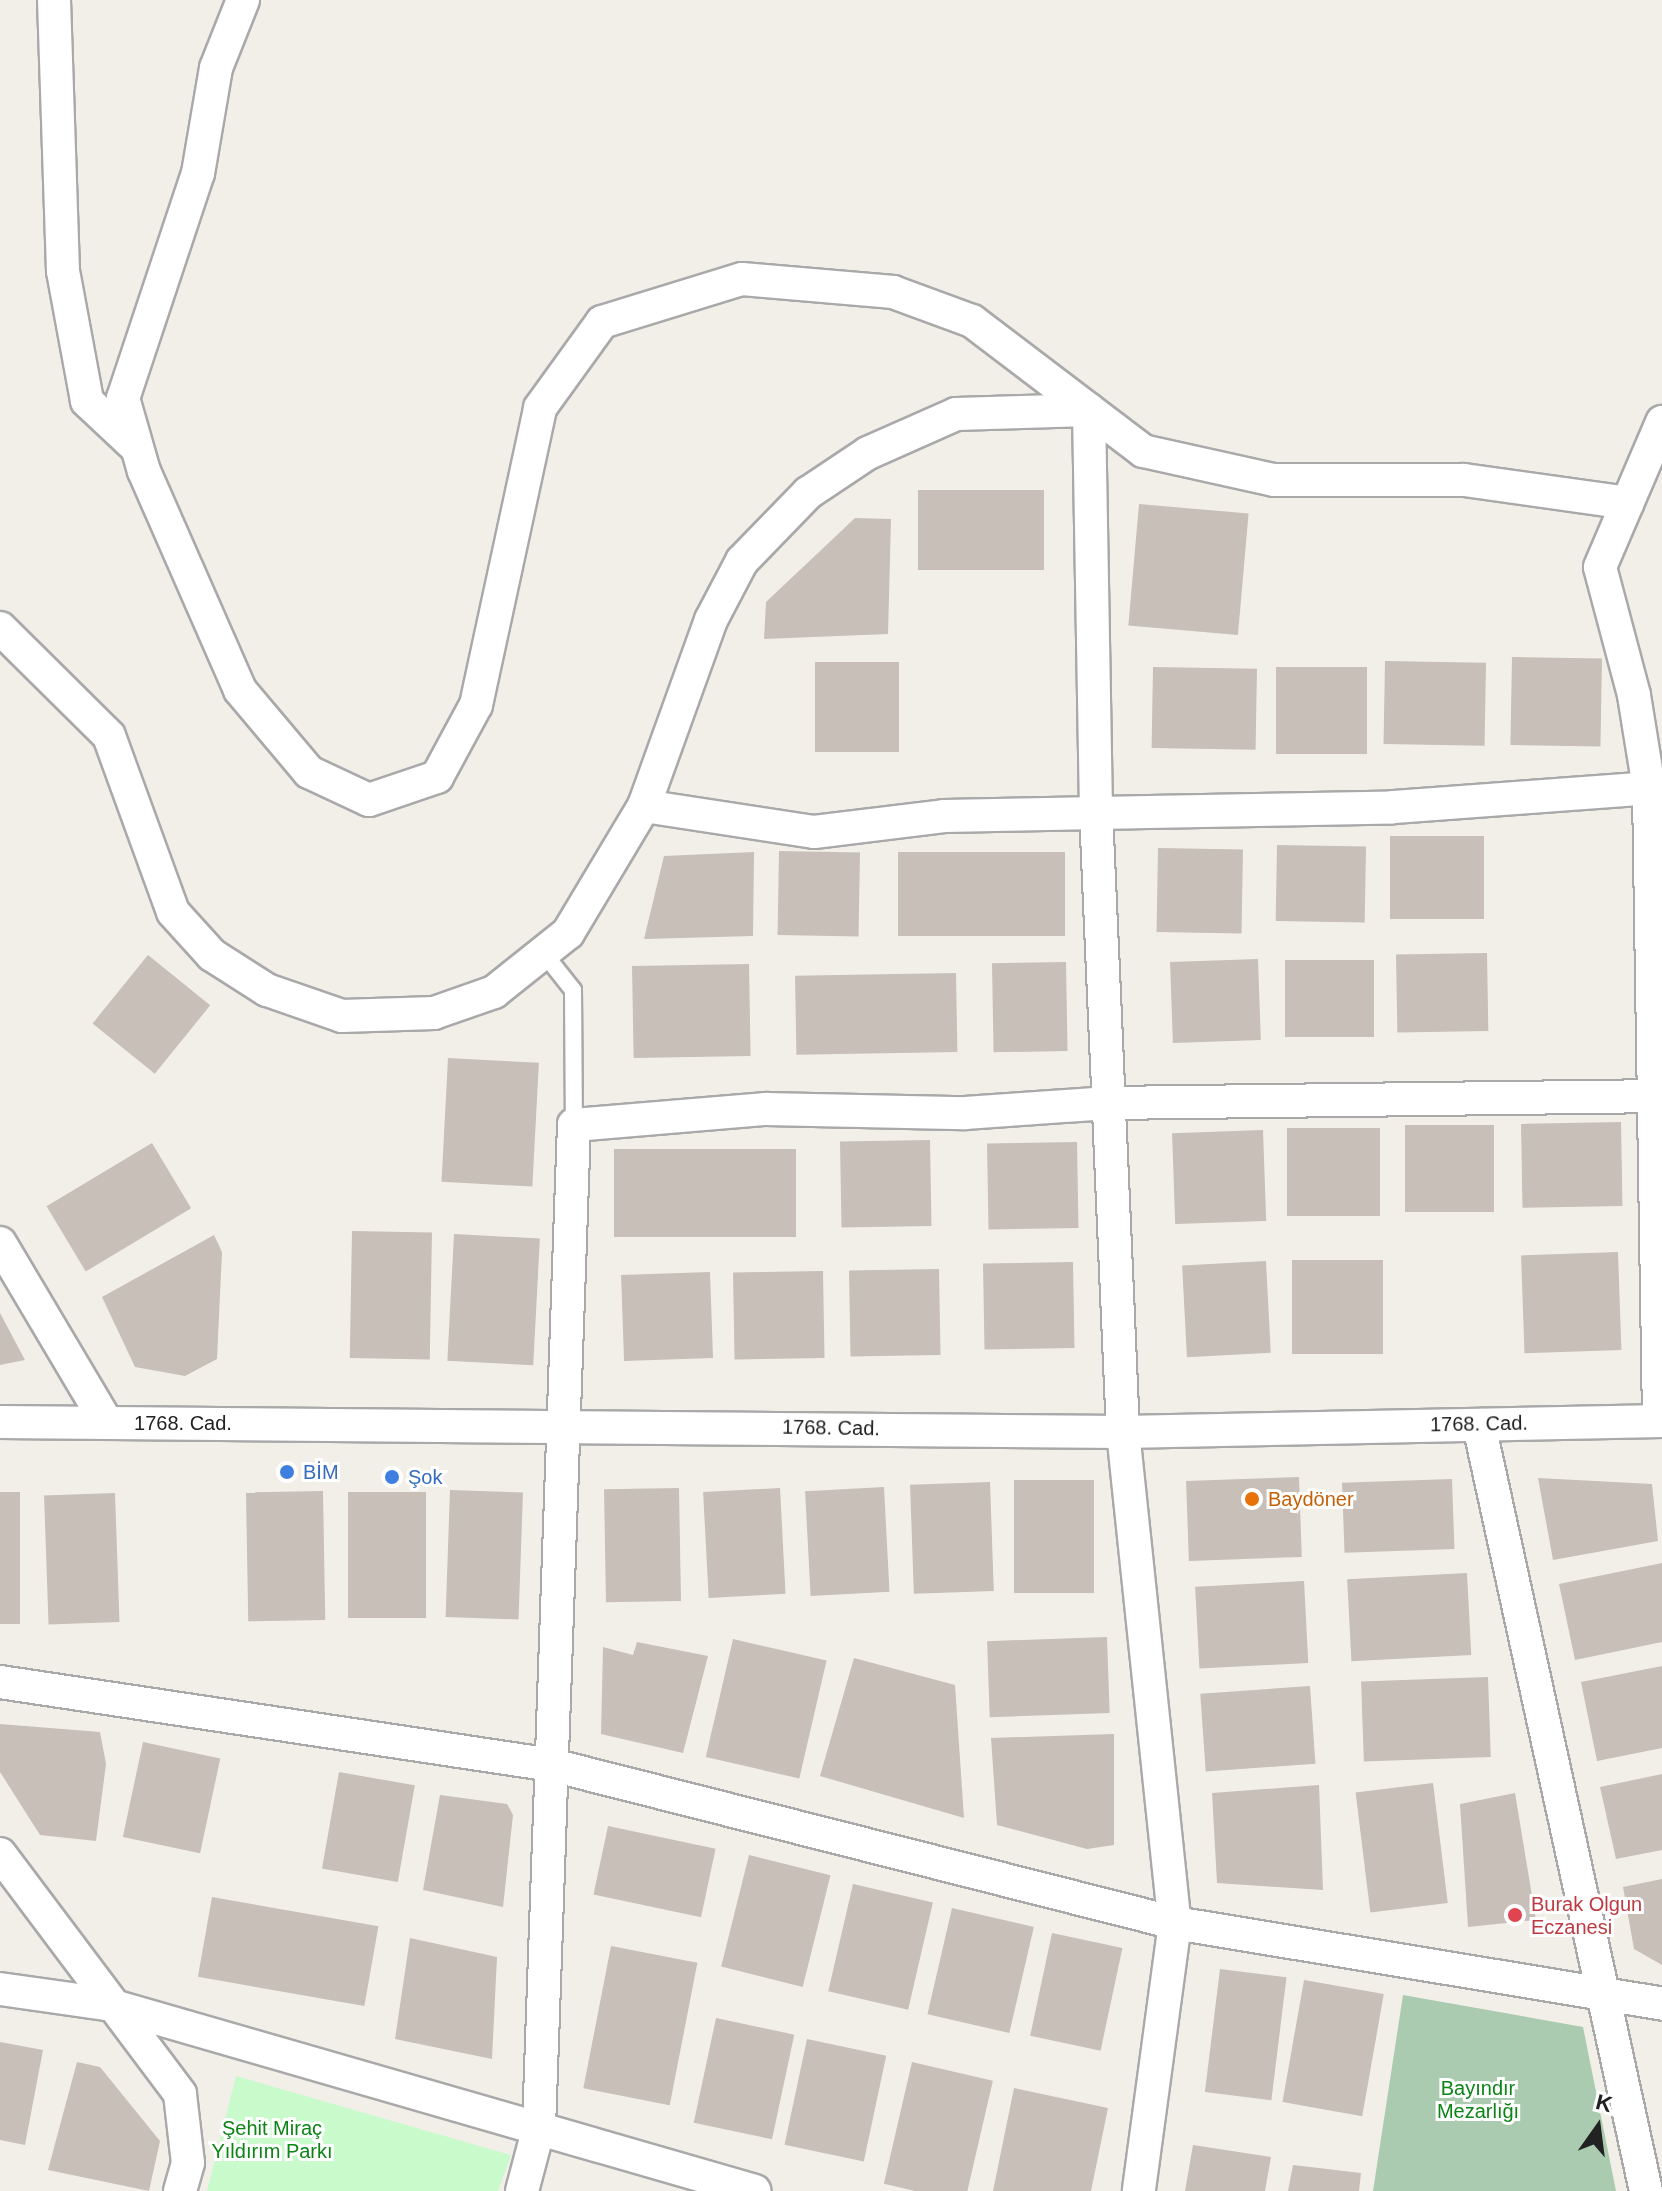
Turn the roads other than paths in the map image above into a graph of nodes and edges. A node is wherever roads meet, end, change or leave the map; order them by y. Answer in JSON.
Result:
{"nodes":[{"id":1,"x":54,"y":0,"type":"edge"},
{"id":2,"x":243,"y":0,"type":"edge"},
{"id":3,"x":1089,"y":410,"type":"junction"},
{"id":4,"x":1662,"y":422,"type":"edge"},
{"id":5,"x":138,"y":448,"type":"junction"},
{"id":6,"x":1627,"y":503,"type":"junction"},
{"id":7,"x":0,"y":628,"type":"edge"},
{"id":8,"x":1649,"y":788,"type":"junction"},
{"id":9,"x":644,"y":806,"type":"junction"},
{"id":10,"x":1096,"y":811,"type":"junction"},
{"id":11,"x":546,"y":956,"type":"junction"},
{"id":12,"x":1657,"y":1096,"type":"edge"},
{"id":13,"x":1108,"y":1103,"type":"junction"},
{"id":14,"x":574,"y":1125,"type":"junction"},
{"id":15,"x":0,"y":1243,"type":"edge"},
{"id":16,"x":1661,"y":1421,"type":"edge"},
{"id":17,"x":0,"y":1422,"type":"edge"},
{"id":18,"x":107,"y":1423,"type":"junction"},
{"id":19,"x":558,"y":1425,"type":"junction"},
{"id":20,"x":1479,"y":1425,"type":"junction"},
{"id":21,"x":1123,"y":1432,"type":"junction"},
{"id":22,"x":0,"y":1682,"type":"edge"},
{"id":23,"x":552,"y":1765,"type":"junction"},
{"id":24,"x":0,"y":1854,"type":"edge"},
{"id":25,"x":1175,"y":1923,"type":"junction"},
{"id":26,"x":0,"y":1989,"type":"edge"},
{"id":27,"x":1608,"y":1998,"type":"junction"},
{"id":28,"x":107,"y":2004,"type":"junction"},
{"id":29,"x":1662,"y":2004,"type":"edge"},
{"id":30,"x":539,"y":2127,"type":"junction"},
{"id":31,"x":180,"y":2191,"type":"edge"},
{"id":32,"x":522,"y":2191,"type":"edge"},
{"id":33,"x":755,"y":2191,"type":"edge"},
{"id":34,"x":1139,"y":2191,"type":"edge"},
{"id":35,"x":1646,"y":2191,"type":"edge"}],
"edges":[{"from":1,"to":5,"type":"street"},
{"from":2,"to":5,"type":"street"},
{"from":3,"to":5,"type":"street"},
{"from":3,"to":6,"type":"street"},
{"from":3,"to":9,"type":"street"},
{"from":3,"to":10,"type":"street"},
{"from":4,"to":6,"type":"street"},
{"from":6,"to":8,"type":"street"},
{"from":7,"to":11,"type":"street"},
{"from":8,"to":10,"type":"street"},
{"from":8,"to":12,"type":"street"},
{"from":9,"to":10,"type":"street"},
{"from":9,"to":11,"type":"street"},
{"from":10,"to":13,"type":"street"},
{"from":11,"to":14,"type":"lane"},
{"from":12,"to":13,"type":"street"},
{"from":12,"to":16,"type":"street"},
{"from":13,"to":14,"type":"street"},
{"from":13,"to":21,"type":"street"},
{"from":14,"to":19,"type":"street"},
{"from":15,"to":18,"type":"street"},
{"from":16,"to":20,"type":"street","name":"1768. Cad."},
{"from":17,"to":18,"type":"street","name":"1768. Cad."},
{"from":18,"to":19,"type":"street","name":"1768. Cad."},
{"from":19,"to":21,"type":"street","name":"1768. Cad."},
{"from":19,"to":23,"type":"street"},
{"from":20,"to":21,"type":"street","name":"1768. Cad."},
{"from":20,"to":27,"type":"street"},
{"from":21,"to":25,"type":"street"},
{"from":22,"to":23,"type":"street"},
{"from":23,"to":25,"type":"street"},
{"from":23,"to":30,"type":"street"},
{"from":24,"to":28,"type":"street"},
{"from":25,"to":27,"type":"street"},
{"from":25,"to":34,"type":"street"},
{"from":26,"to":28,"type":"street"},
{"from":27,"to":29,"type":"street"},
{"from":27,"to":35,"type":"street"},
{"from":28,"to":30,"type":"street"},
{"from":28,"to":31,"type":"street"},
{"from":30,"to":32,"type":"street"},
{"from":30,"to":33,"type":"street"}]}
